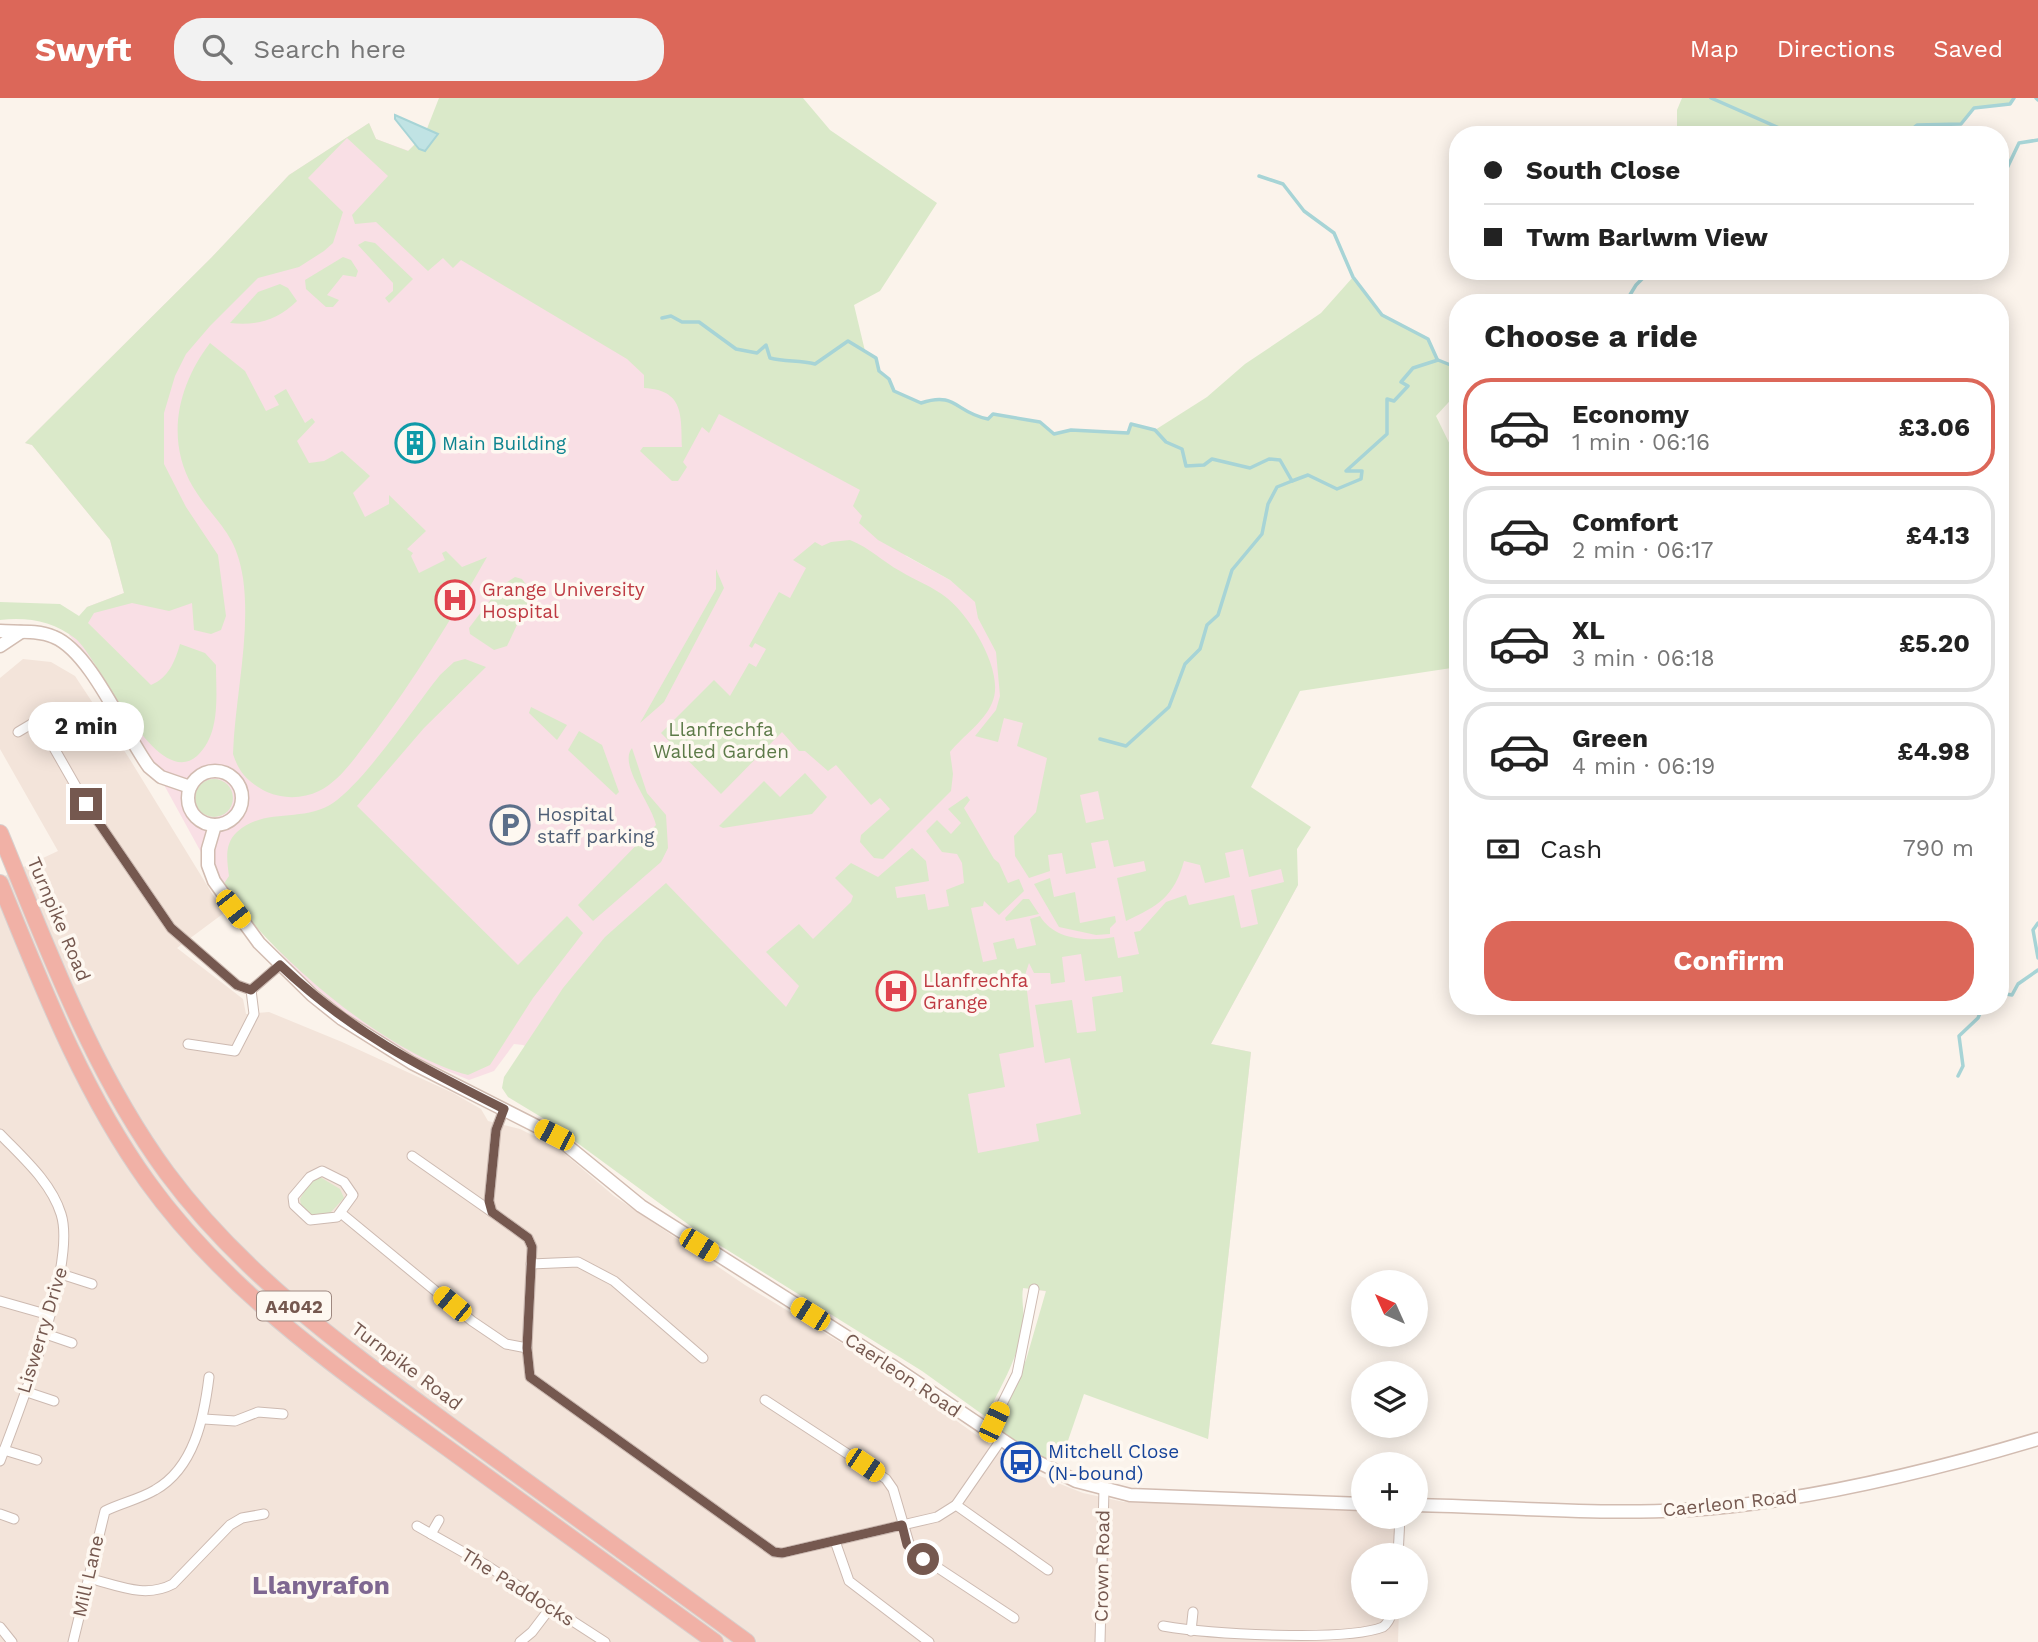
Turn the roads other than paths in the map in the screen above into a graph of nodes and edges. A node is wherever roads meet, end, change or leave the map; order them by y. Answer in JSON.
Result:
{"nodes":[{"id":1,"x":0,"y":631,"type":"edge"},
{"id":2,"x":21,"y":632,"type":"junction"},
{"id":3,"x":0,"y":646,"type":"edge"},
{"id":4,"x":55,"y":710,"type":"dead end"},
{"id":5,"x":38,"y":720,"type":"junction"},
{"id":6,"x":18,"y":732,"type":"dead end"},
{"id":7,"x":190,"y":787,"type":"junction"},
{"id":8,"x":215,"y":825,"type":"junction"},
{"id":9,"x":0,"y":833,"type":"edge"},
{"id":10,"x":0,"y":883,"type":"edge"},
{"id":11,"x":280,"y":965,"type":"junction"},
{"id":12,"x":251,"y":990,"type":"junction"},
{"id":13,"x":188,"y":1044,"type":"dead end"},
{"id":14,"x":504,"y":1109,"type":"junction"},
{"id":15,"x":0,"y":1134,"type":"edge"},
{"id":16,"x":412,"y":1156,"type":"dead end"},
{"id":17,"x":492,"y":1212,"type":"junction"},
{"id":18,"x":342,"y":1214,"type":"junction"},
{"id":19,"x":531,"y":1264,"type":"junction"},
{"id":20,"x":61,"y":1274,"type":"junction"},
{"id":21,"x":92,"y":1284,"type":"dead end"},
{"id":22,"x":1034,"y":1289,"type":"dead end"},
{"id":23,"x":0,"y":1301,"type":"edge"},
{"id":24,"x":49,"y":1315,"type":"junction"},
{"id":25,"x":43,"y":1333,"type":"junction"},
{"id":26,"x":72,"y":1343,"type":"dead end"},
{"id":27,"x":527,"y":1348,"type":"junction"},
{"id":28,"x":704,"y":1358,"type":"dead end"},
{"id":29,"x":209,"y":1377,"type":"dead end"},
{"id":30,"x":24,"y":1391,"type":"junction"},
{"id":31,"x":54,"y":1401,"type":"dead end"},
{"id":32,"x":765,"y":1401,"type":"dead end"},
{"id":33,"x":283,"y":1413,"type":"dead end"},
{"id":34,"x":204,"y":1419,"type":"junction"},
{"id":35,"x":988,"y":1432,"type":"junction"},
{"id":36,"x":2038,"y":1439,"type":"edge"},
{"id":37,"x":1001,"y":1440,"type":"junction"},
{"id":38,"x":4,"y":1450,"type":"junction"},
{"id":39,"x":37,"y":1460,"type":"dead end"},
{"id":40,"x":0,"y":1461,"type":"edge"},
{"id":41,"x":1104,"y":1489,"type":"junction"},
{"id":42,"x":1351,"y":1504,"type":"edge"},
{"id":43,"x":956,"y":1505,"type":"junction"},
{"id":44,"x":1428,"y":1505,"type":"edge"},
{"id":45,"x":0,"y":1514,"type":"edge"},
{"id":46,"x":264,"y":1514,"type":"dead end"},
{"id":47,"x":14,"y":1519,"type":"dead end"},
{"id":48,"x":439,"y":1520,"type":"dead end"},
{"id":49,"x":902,"y":1525,"type":"junction"},
{"id":50,"x":417,"y":1527,"type":"dead end"},
{"id":51,"x":431,"y":1534,"type":"junction"},
{"id":52,"x":835,"y":1541,"type":"junction"},
{"id":53,"x":1048,"y":1570,"type":"dead end"},
{"id":54,"x":88,"y":1578,"type":"junction"},
{"id":55,"x":551,"y":1607,"type":"junction"},
{"id":56,"x":1193,"y":1612,"type":"dead end"},
{"id":57,"x":1014,"y":1618,"type":"dead end"},
{"id":58,"x":1387,"y":1620,"type":"edge"},
{"id":59,"x":1163,"y":1626,"type":"dead end"},
{"id":60,"x":0,"y":1627,"type":"edge"},
{"id":61,"x":1191,"y":1631,"type":"junction"},
{"id":62,"x":12,"y":1642,"type":"edge"},
{"id":63,"x":72,"y":1642,"type":"edge"},
{"id":64,"x":520,"y":1642,"type":"edge"},
{"id":65,"x":605,"y":1642,"type":"edge"},
{"id":66,"x":715,"y":1642,"type":"edge"},
{"id":67,"x":747,"y":1642,"type":"edge"},
{"id":68,"x":929,"y":1642,"type":"edge"},
{"id":69,"x":1100,"y":1642,"type":"edge"}],
"edges":[{"from":1,"to":2,"type":"main road"},
{"from":2,"to":3,"type":"main road"},
{"from":2,"to":7,"type":"main road"},
{"from":4,"to":5,"type":"street"},
{"from":5,"to":6,"type":"street"},
{"from":5,"to":12,"type":"street"},
{"from":7,"to":8,"type":"main road"},
{"from":7,"to":8,"type":"main road"},
{"from":8,"to":11,"type":"main road","name":"Caerleon Road"},
{"from":9,"to":67,"type":"highway","name":"Turnpike Road","number":"A4042"},
{"from":10,"to":66,"type":"highway","number":"A4042"},
{"from":11,"to":12,"type":"street"},
{"from":11,"to":14,"type":"main road","name":"Caerleon Road"},
{"from":12,"to":13,"type":"street"},
{"from":14,"to":17,"type":"street"},
{"from":14,"to":35,"type":"main road","name":"Caerleon Road"},
{"from":15,"to":20,"type":"street","name":"Liswerry Drive"},
{"from":16,"to":17,"type":"street"},
{"from":17,"to":19,"type":"street"},
{"from":18,"to":18,"type":"street"},
{"from":18,"to":27,"type":"street"},
{"from":19,"to":27,"type":"street"},
{"from":19,"to":28,"type":"street"},
{"from":20,"to":21,"type":"street"},
{"from":20,"to":24,"type":"street","name":"Liswerry Drive"},
{"from":22,"to":35,"type":"street"},
{"from":23,"to":24,"type":"street"},
{"from":24,"to":25,"type":"street","name":"Liswerry Drive"},
{"from":25,"to":26,"type":"street"},
{"from":25,"to":30,"type":"street","name":"Liswerry Drive"},
{"from":27,"to":52,"type":"street"},
{"from":29,"to":34,"type":"street"},
{"from":30,"to":31,"type":"street"},
{"from":30,"to":38,"type":"street","name":"Liswerry Drive"},
{"from":32,"to":49,"type":"street"},
{"from":33,"to":34,"type":"street"},
{"from":34,"to":54,"type":"street","name":"Mill Lane"},
{"from":35,"to":37,"type":"main road","name":"Caerleon Road"},
{"from":36,"to":44,"type":"main road","name":"Caerleon Road"},
{"from":37,"to":41,"type":"main road","name":"Caerleon Road"},
{"from":37,"to":43,"type":"street"},
{"from":38,"to":39,"type":"street"},
{"from":38,"to":40,"type":"street","name":"Liswerry Drive"},
{"from":41,"to":42,"type":"main road","name":"Caerleon Road"},
{"from":41,"to":69,"type":"street","name":"Crown Road"},
{"from":43,"to":49,"type":"street"},
{"from":43,"to":53,"type":"street"},
{"from":45,"to":47,"type":"street"},
{"from":46,"to":54,"type":"street"},
{"from":48,"to":51,"type":"street"},
{"from":49,"to":52,"type":"street"},
{"from":49,"to":57,"type":"street"},
{"from":50,"to":51,"type":"street","name":"The Paddocks"},
{"from":51,"to":55,"type":"street","name":"The Paddocks"},
{"from":52,"to":68,"type":"street"},
{"from":54,"to":63,"type":"street","name":"Mill Lane"},
{"from":55,"to":64,"type":"street"},
{"from":55,"to":65,"type":"street","name":"The Paddocks"},
{"from":56,"to":61,"type":"street"},
{"from":58,"to":61,"type":"street"},
{"from":59,"to":61,"type":"street"},
{"from":60,"to":62,"type":"street"}]}
